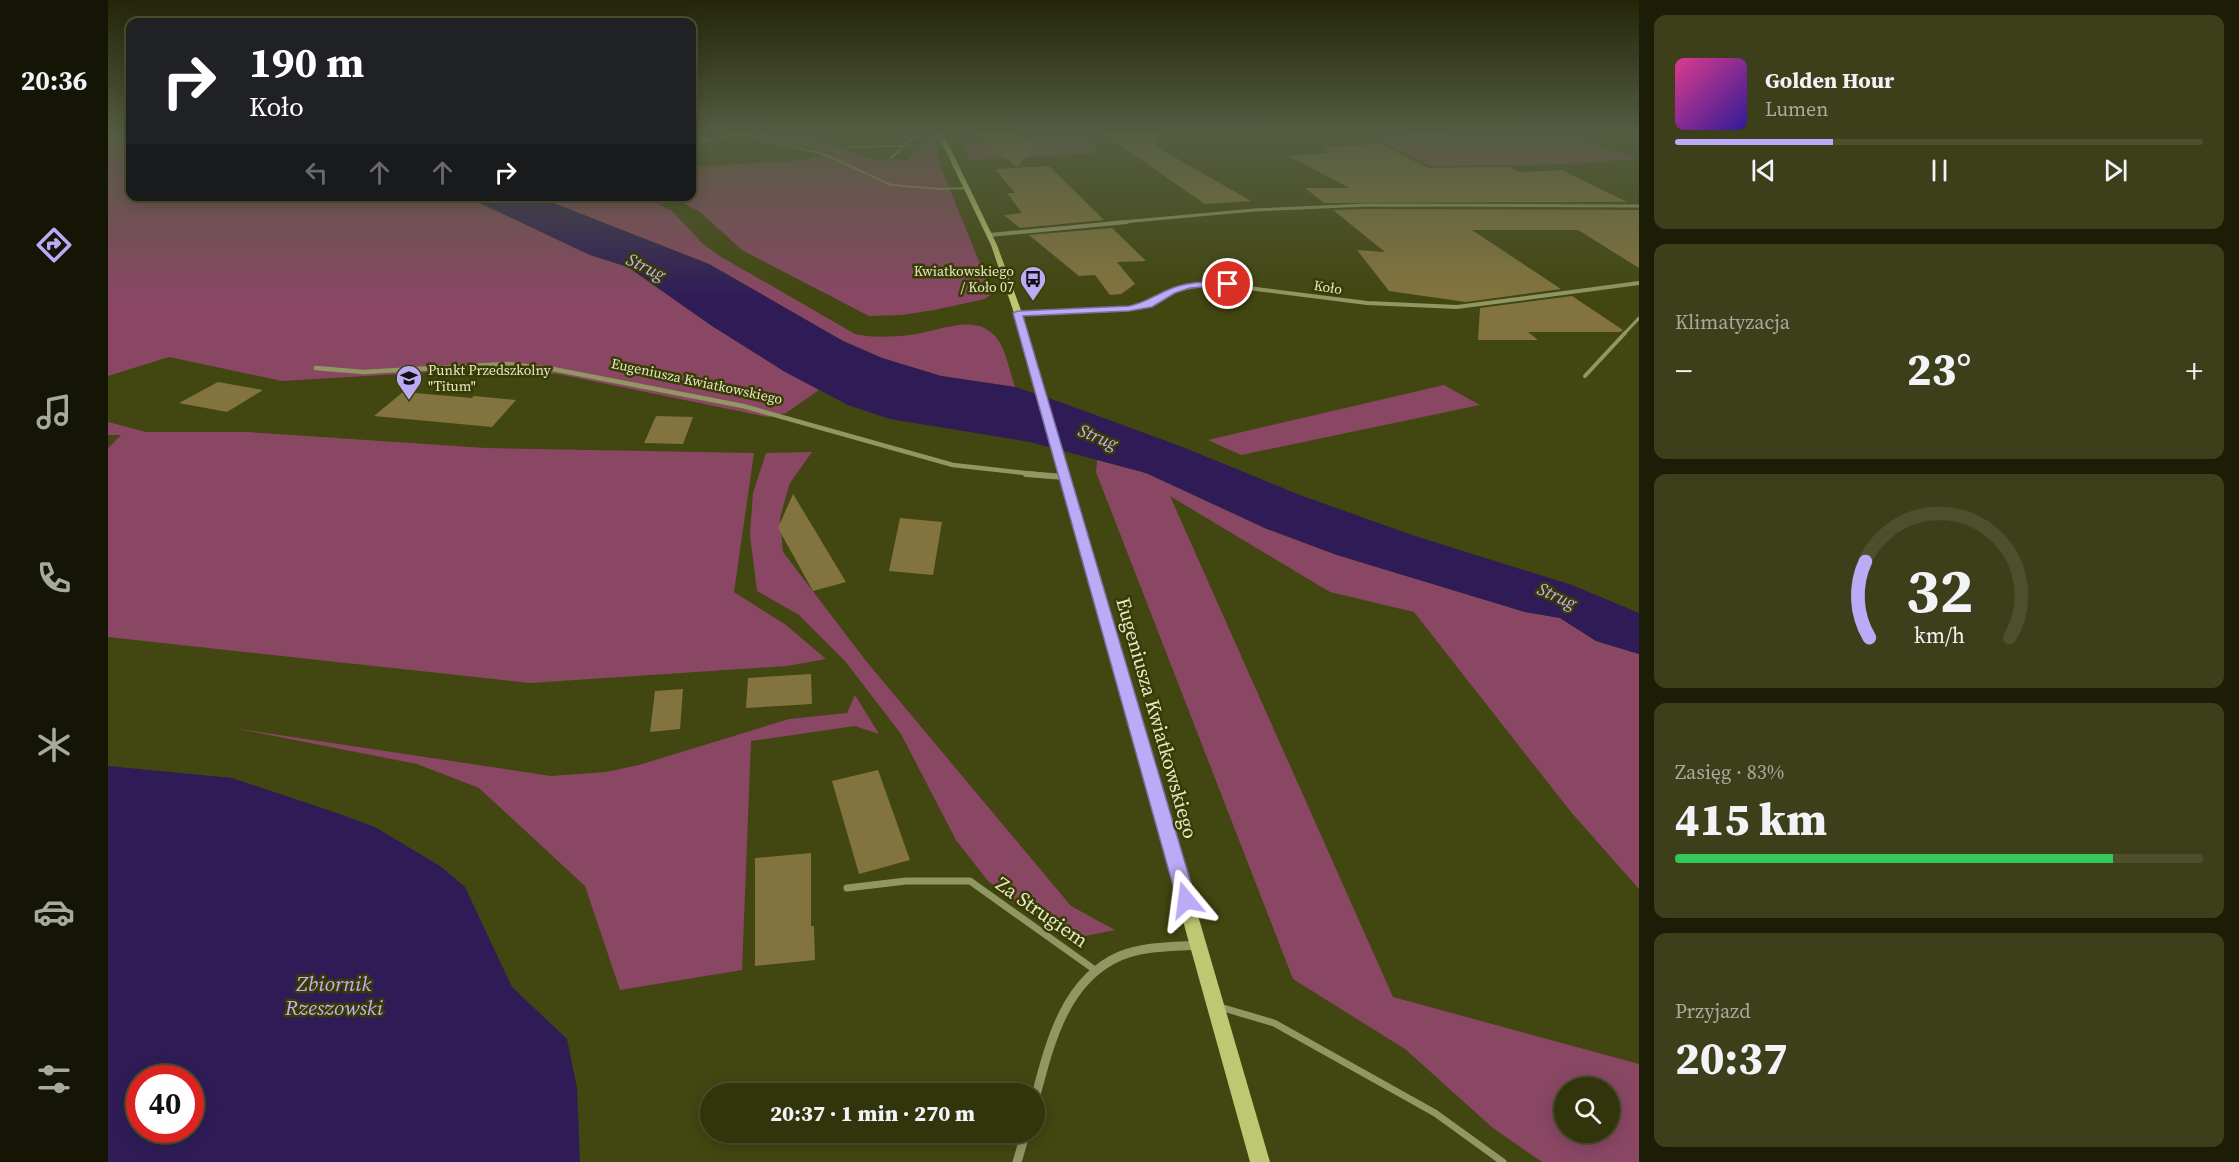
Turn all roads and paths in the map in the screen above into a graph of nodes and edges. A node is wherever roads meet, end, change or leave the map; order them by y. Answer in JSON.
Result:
{"nodes":[{"id":1,"x":967,"y":189,"type":"edge"},
{"id":2,"x":1638,"y":206,"type":"edge"},
{"id":3,"x":989,"y":235,"type":"junction"},
{"id":4,"x":1639,"y":283,"type":"edge"},
{"id":5,"x":1018,"y":313,"type":"junction"},
{"id":6,"x":1639,"y":318,"type":"edge"},
{"id":7,"x":316,"y":368,"type":"dead end"},
{"id":8,"x":1585,"y":376,"type":"dead end"},
{"id":9,"x":1064,"y":477,"type":"junction"},
{"id":10,"x":847,"y":888,"type":"dead end"},
{"id":11,"x":1199,"y":945,"type":"junction"},
{"id":12,"x":1095,"y":970,"type":"junction"},
{"id":13,"x":1216,"y":1006,"type":"junction"},
{"id":14,"x":1040,"y":1083,"type":"edge"},
{"id":15,"x":1023,"y":1143,"type":"edge"},
{"id":16,"x":1017,"y":1162,"type":"edge"},
{"id":17,"x":1260,"y":1162,"type":"edge"},
{"id":18,"x":1503,"y":1162,"type":"edge"}],
"edges":[{"from":1,"to":3,"type":"street","name":"Eugeniusza Kwiatkowskiego"},
{"from":2,"to":3,"type":"street"},
{"from":3,"to":5,"type":"street","name":"Eugeniusza Kwiatkowskiego"},
{"from":4,"to":5,"type":"street","name":"Koło"},
{"from":5,"to":9,"type":"street","name":"Eugeniusza Kwiatkowskiego"},
{"from":6,"to":8,"type":"lane"},
{"from":7,"to":9,"type":"street","name":"Eugeniusza Kwiatkowskiego"},
{"from":9,"to":11,"type":"street","name":"Eugeniusza Kwiatkowskiego"},
{"from":10,"to":12,"type":"lane","name":"Za Strugiem"},
{"from":11,"to":12,"type":"street"},
{"from":11,"to":13,"type":"street","name":"Eugeniusza Kwiatkowskiego"},
{"from":12,"to":14,"type":"street"},
{"from":13,"to":17,"type":"street","name":"Eugeniusza Kwiatkowskiego"},
{"from":13,"to":18,"type":"lane"},
{"from":15,"to":16,"type":"street"}]}
